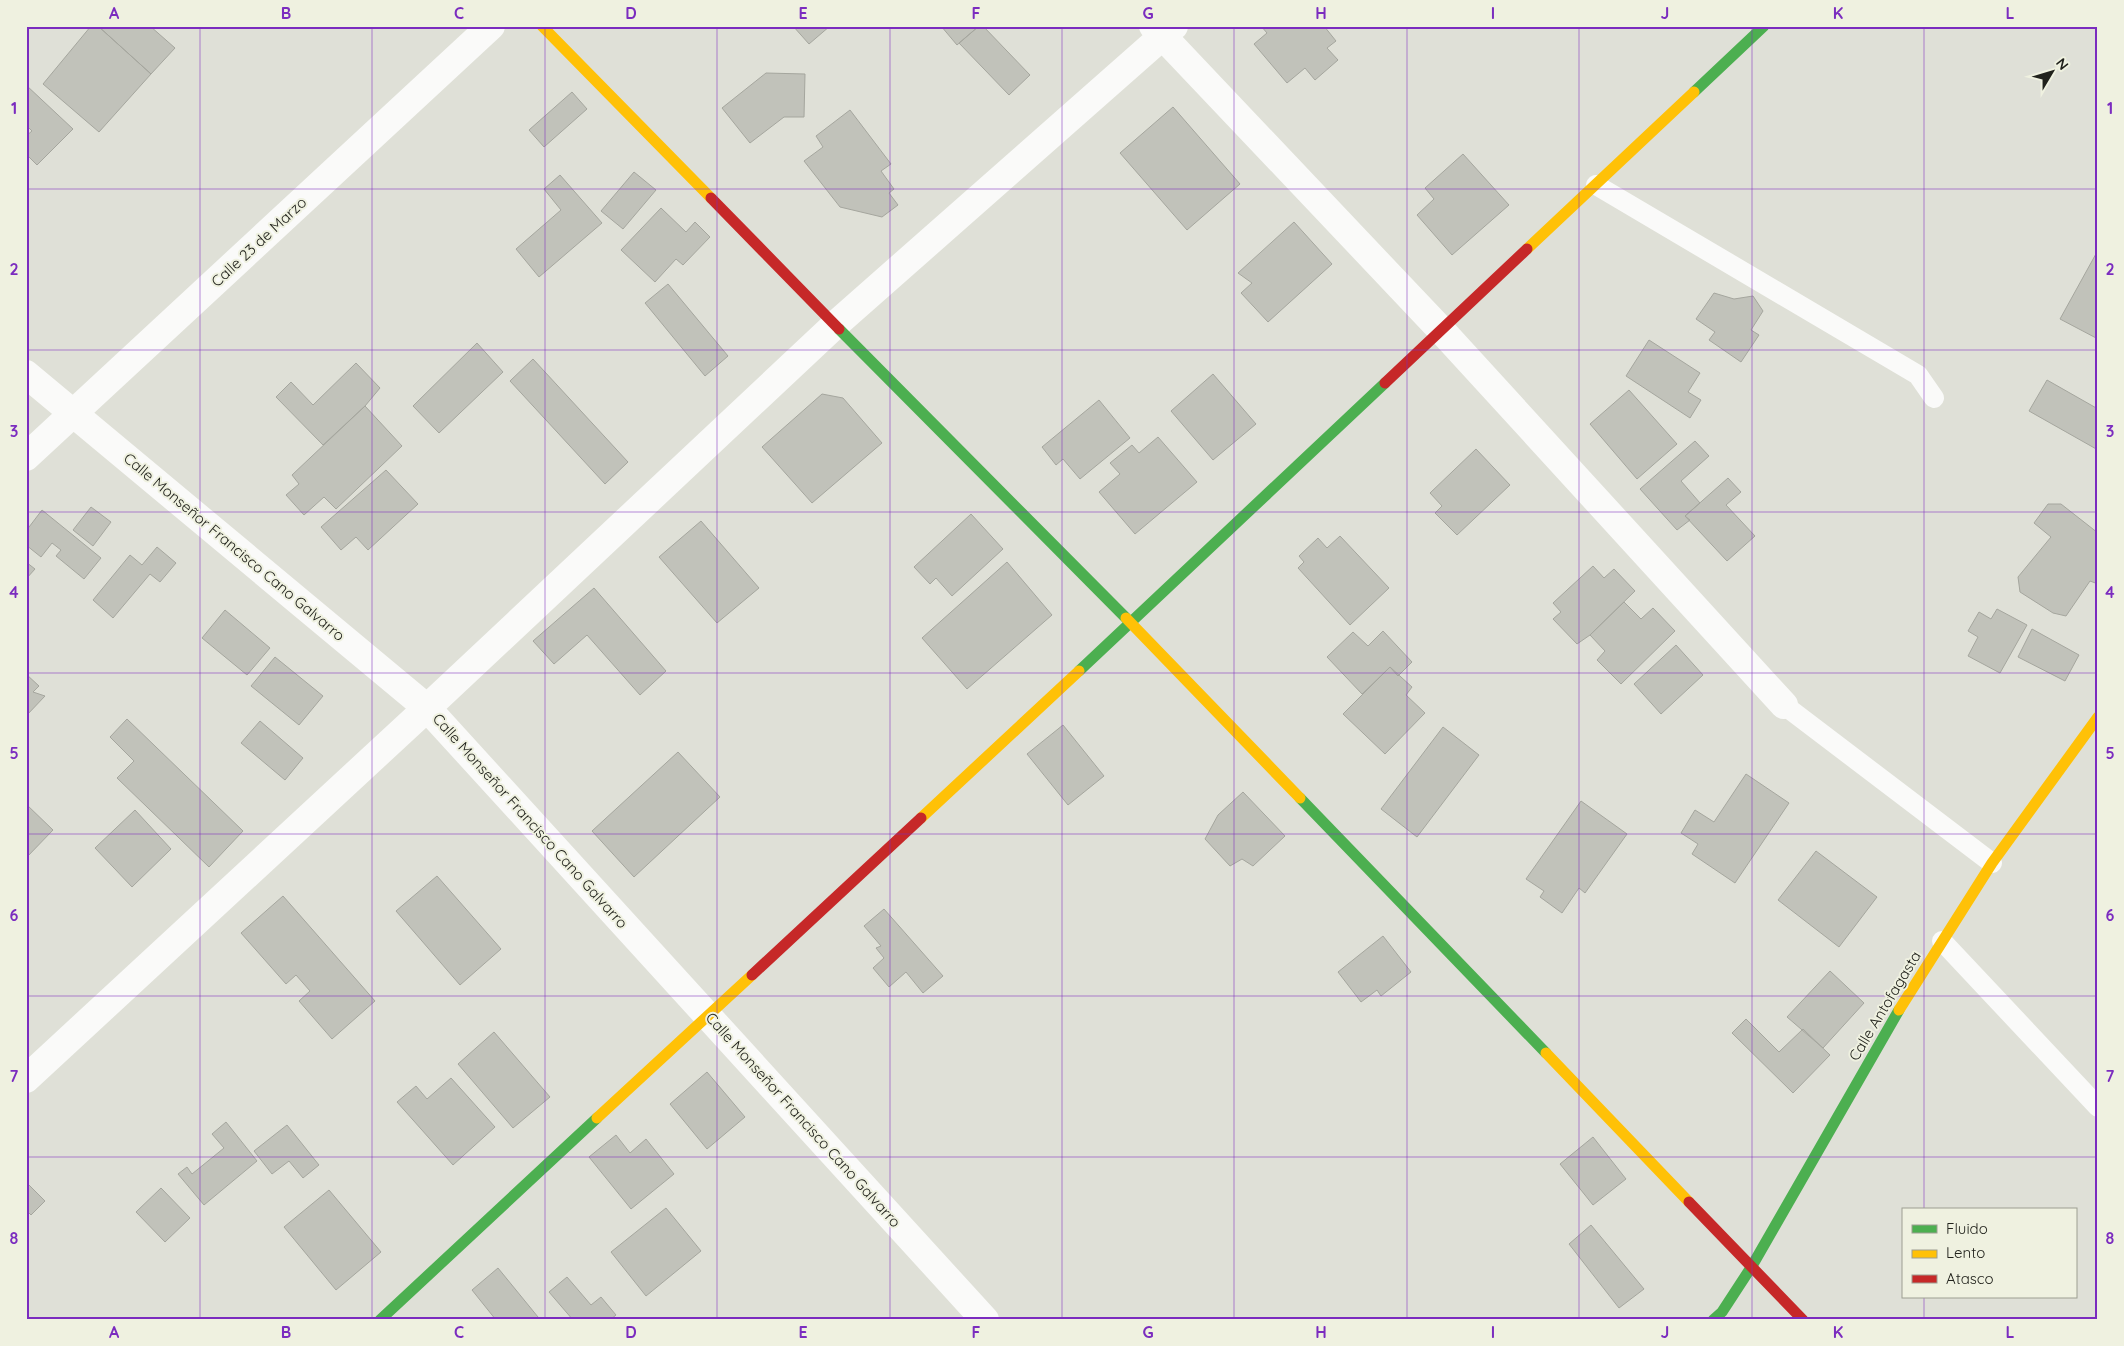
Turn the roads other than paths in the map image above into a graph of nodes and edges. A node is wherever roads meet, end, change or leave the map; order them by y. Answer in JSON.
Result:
{"nodes":[{"id":1,"x":491,"y":26,"type":"edge"},
{"id":2,"x":542,"y":26,"type":"edge"},
{"id":3,"x":1764,"y":26,"type":"edge"},
{"id":4,"x":1163,"y":30,"type":"edge"},
{"id":5,"x":1596,"y":185,"type":"junction"},
{"id":6,"x":835,"y":325,"type":"junction"},
{"id":7,"x":1442,"y":331,"type":"junction"},
{"id":8,"x":26,"y":374,"type":"edge"},
{"id":9,"x":1934,"y":398,"type":"dead end"},
{"id":10,"x":75,"y":414,"type":"junction"},
{"id":11,"x":26,"y":458,"type":"edge"},
{"id":12,"x":1131,"y":623,"type":"junction"},
{"id":13,"x":1784,"y":705,"type":"joint"},
{"id":14,"x":427,"y":708,"type":"junction"},
{"id":15,"x":2098,"y":717,"type":"edge"},
{"id":16,"x":1992,"y":863,"type":"junction"},
{"id":17,"x":1942,"y":941,"type":"junction"},
{"id":18,"x":708,"y":1016,"type":"junction"},
{"id":19,"x":26,"y":1078,"type":"edge"},
{"id":20,"x":2098,"y":1107,"type":"edge"},
{"id":21,"x":1752,"y":1266,"type":"junction"},
{"id":22,"x":380,"y":1320,"type":"edge"},
{"id":23,"x":985,"y":1320,"type":"edge"},
{"id":24,"x":1714,"y":1320,"type":"edge"},
{"id":25,"x":1803,"y":1320,"type":"edge"}],
"edges":[{"from":1,"to":10,"type":"street","name":"Calle 23 de Marzo"},
{"from":2,"to":6,"type":"street"},
{"from":3,"to":5,"type":"street"},
{"from":4,"to":6,"type":"street"},
{"from":4,"to":7,"type":"street"},
{"from":5,"to":7,"type":"street"},
{"from":5,"to":9,"type":"lane"},
{"from":6,"to":12,"type":"street"},
{"from":6,"to":14,"type":"street"},
{"from":7,"to":12,"type":"street"},
{"from":7,"to":13,"type":"street"},
{"from":8,"to":10,"type":"street","name":"Calle Monseñor Francisco Cano Galvarro"},
{"from":10,"to":11,"type":"street","name":"Calle 23 de Marzo"},
{"from":10,"to":14,"type":"street","name":"Calle Monseñor Francisco Cano Galvarro"},
{"from":12,"to":18,"type":"street"},
{"from":12,"to":21,"type":"street"},
{"from":13,"to":16,"type":"lane"},
{"from":14,"to":18,"type":"street","name":"Calle Monseñor Francisco Cano Galvarro"},
{"from":14,"to":19,"type":"street"},
{"from":15,"to":16,"type":"street","name":"Calle Antofagasta"},
{"from":16,"to":17,"type":"street","name":"Calle Antofagasta"},
{"from":17,"to":20,"type":"lane"},
{"from":17,"to":21,"type":"street","name":"Calle Antofagasta"},
{"from":18,"to":22,"type":"street"},
{"from":18,"to":23,"type":"street","name":"Calle Monseñor Francisco Cano Galvarro"},
{"from":21,"to":24,"type":"street","name":"Calle Antofagasta"},
{"from":21,"to":25,"type":"street"}]}
